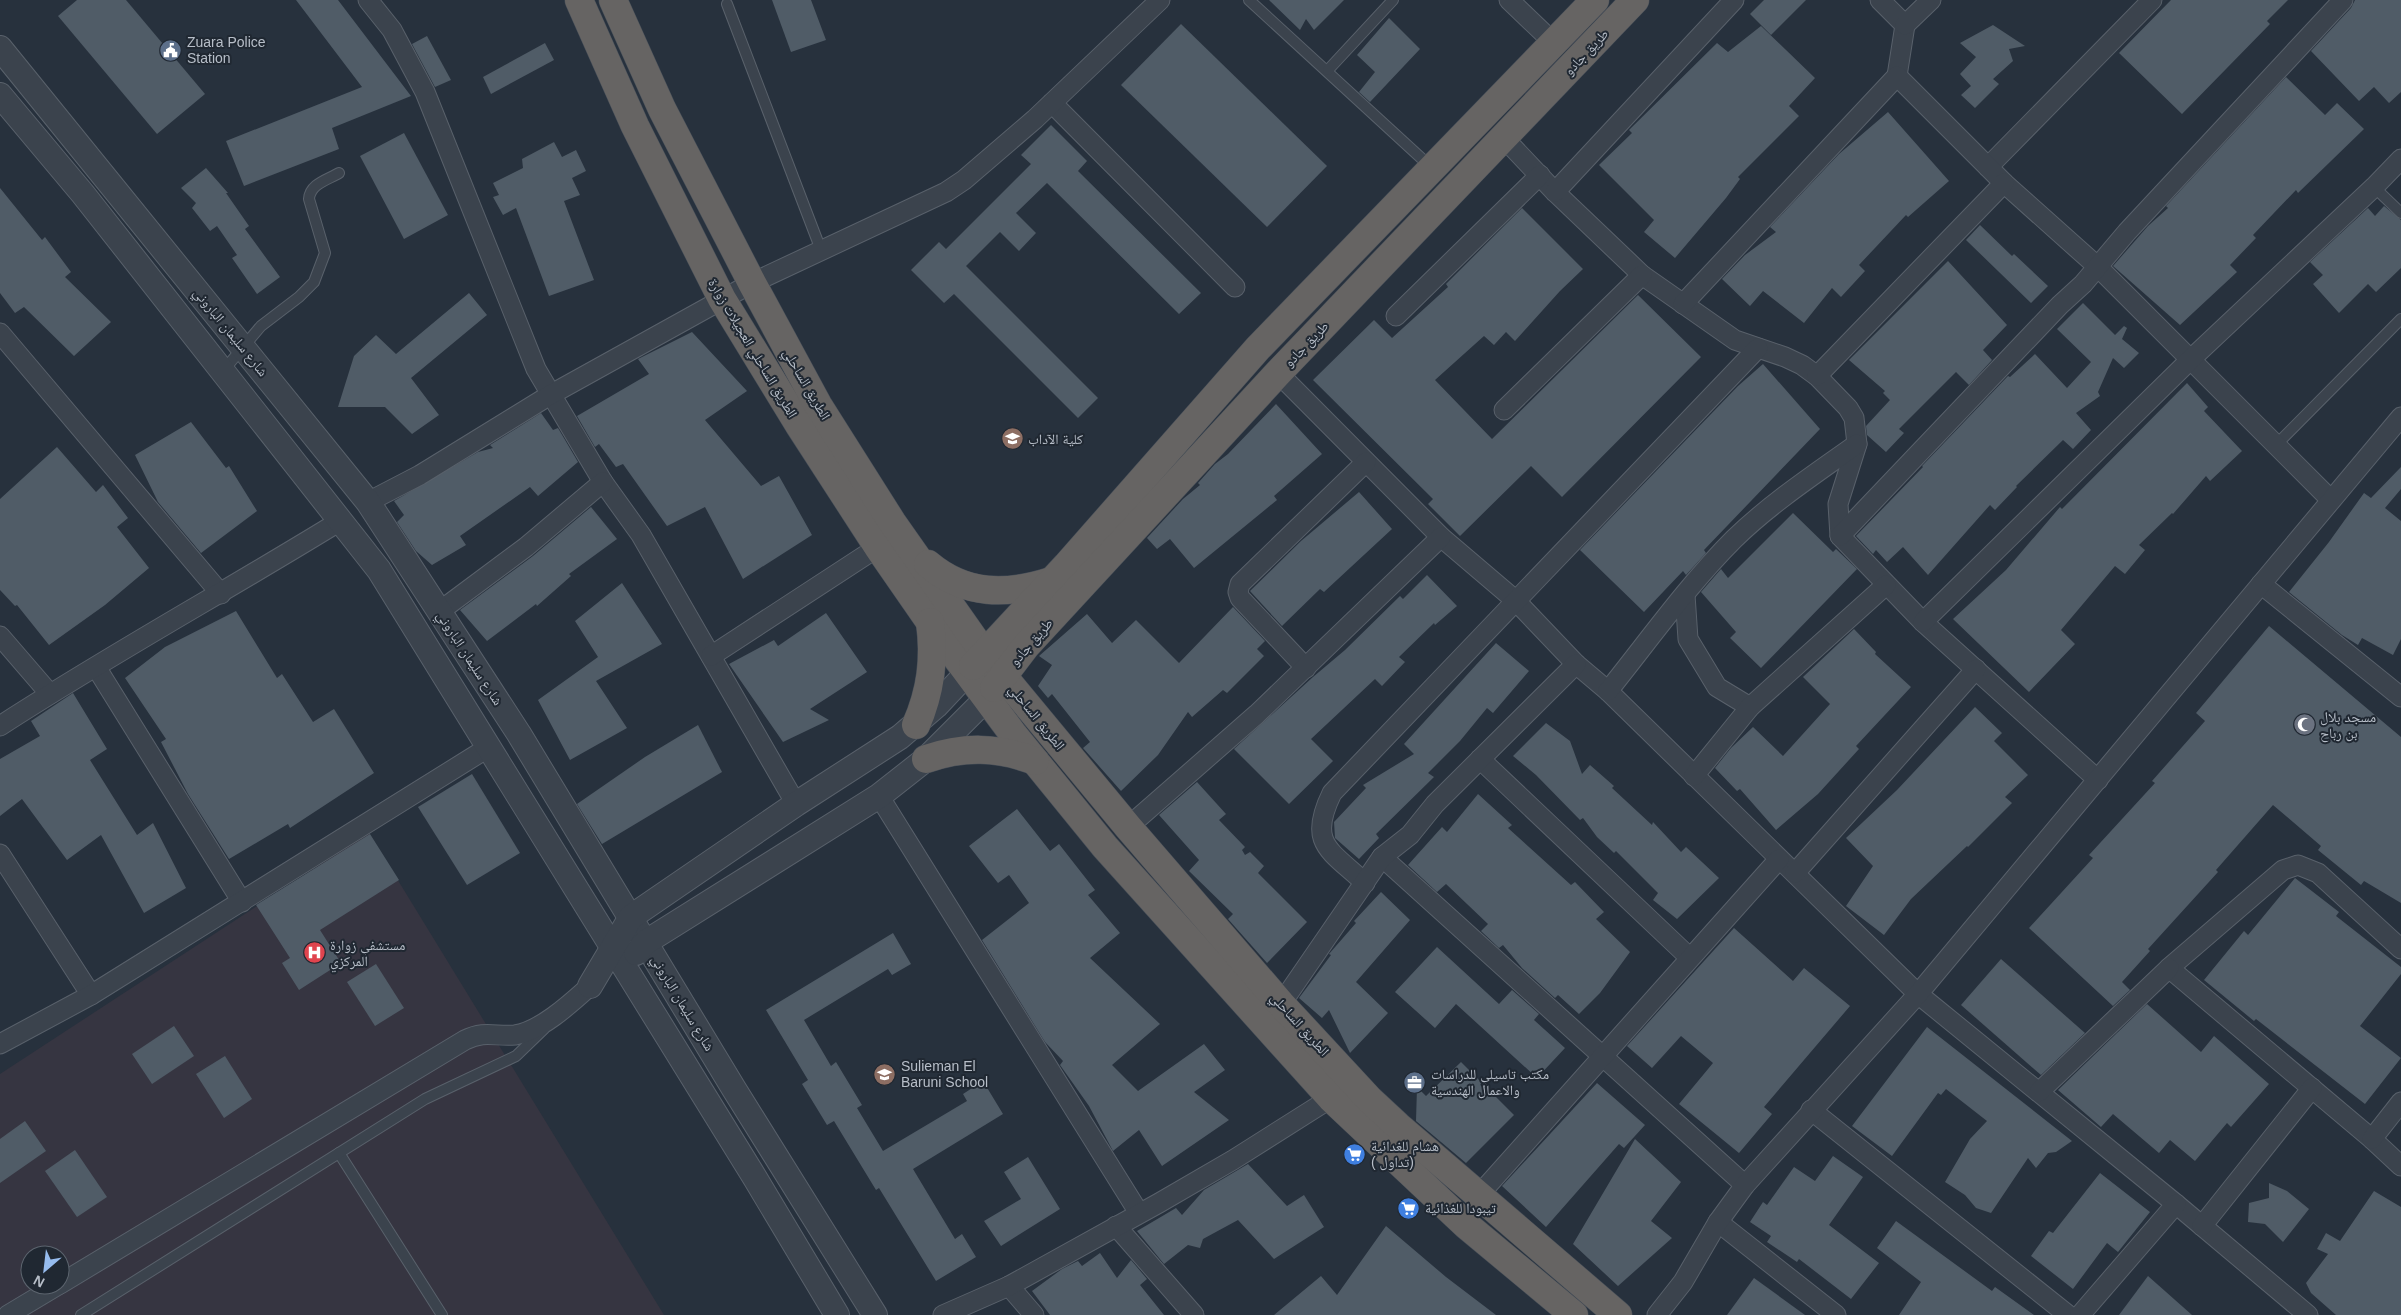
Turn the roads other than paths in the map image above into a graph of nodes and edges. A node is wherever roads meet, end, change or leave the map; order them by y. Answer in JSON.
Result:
{"nodes":[{"id":1,"x":368,"y":0,"type":"edge"},
{"id":2,"x":579,"y":0,"type":"edge"},
{"id":3,"x":613,"y":0,"type":"edge"},
{"id":4,"x":1160,"y":0,"type":"edge"},
{"id":5,"x":1249,"y":0,"type":"edge"},
{"id":6,"x":1394,"y":0,"type":"edge"},
{"id":7,"x":1509,"y":0,"type":"edge"},
{"id":8,"x":1595,"y":0,"type":"edge"},
{"id":9,"x":1635,"y":0,"type":"edge"},
{"id":10,"x":1734,"y":0,"type":"edge"},
{"id":11,"x":1880,"y":0,"type":"edge"},
{"id":12,"x":1931,"y":0,"type":"edge"},
{"id":13,"x":2152,"y":0,"type":"edge"},
{"id":14,"x":2343,"y":0,"type":"edge"},
{"id":15,"x":727,"y":4,"type":"dead end"},
{"id":16,"x":1905,"y":25,"type":"junction"},
{"id":17,"x":1554,"y":43,"type":"junction"},
{"id":18,"x":0,"y":48,"type":"edge"},
{"id":19,"x":1328,"y":70,"type":"junction"},
{"id":20,"x":1896,"y":76,"type":"junction"},
{"id":21,"x":0,"y":95,"type":"edge"},
{"id":22,"x":1052,"y":103,"type":"junction"},
{"id":23,"x":1504,"y":138,"type":"junction"},
{"id":24,"x":2401,"y":159,"type":"edge"},
{"id":25,"x":1988,"y":167,"type":"junction"},
{"id":26,"x":1433,"y":168,"type":"junction"},
{"id":27,"x":339,"y":173,"type":"dead end"},
{"id":28,"x":1540,"y":175,"type":"junction"},
{"id":29,"x":2004,"y":183,"type":"junction"},
{"id":30,"x":2374,"y":187,"type":"junction"},
{"id":31,"x":1555,"y":192,"type":"junction"},
{"id":32,"x":2401,"y":213,"type":"edge"},
{"id":33,"x":820,"y":250,"type":"junction"},
{"id":34,"x":2098,"y":267,"type":"junction"},
{"id":35,"x":1642,"y":275,"type":"junction"},
{"id":36,"x":752,"y":283,"type":"junction"},
{"id":37,"x":1235,"y":287,"type":"dead end"},
{"id":38,"x":722,"y":299,"type":"junction"},
{"id":39,"x":1683,"y":304,"type":"junction"},
{"id":40,"x":1396,"y":316,"type":"dead end"},
{"id":41,"x":2401,"y":318,"type":"edge"},
{"id":42,"x":0,"y":333,"type":"edge"},
{"id":43,"x":244,"y":348,"type":"junction"},
{"id":44,"x":1758,"y":348,"type":"junction"},
{"id":45,"x":2190,"y":360,"type":"junction"},
{"id":46,"x":223,"y":370,"type":"junction"},
{"id":47,"x":1278,"y":373,"type":"junction"},
{"id":48,"x":1817,"y":376,"type":"junction"},
{"id":49,"x":550,"y":395,"type":"junction"},
{"id":50,"x":1504,"y":410,"type":"dead end"},
{"id":51,"x":2401,"y":417,"type":"edge"},
{"id":52,"x":1857,"y":444,"type":"junction"},
{"id":53,"x":2276,"y":445,"type":"junction"},
{"id":54,"x":1366,"y":462,"type":"junction"},
{"id":55,"x":603,"y":482,"type":"junction"},
{"id":56,"x":2330,"y":499,"type":"junction"},
{"id":57,"x":368,"y":502,"type":"junction"},
{"id":58,"x":340,"y":521,"type":"junction"},
{"id":59,"x":1840,"y":536,"type":"junction"},
{"id":60,"x":1441,"y":537,"type":"junction"},
{"id":61,"x":878,"y":547,"type":"junction"},
{"id":62,"x":917,"y":554,"type":"junction"},
{"id":63,"x":1051,"y":581,"type":"junction"},
{"id":64,"x":2262,"y":584,"type":"junction"},
{"id":65,"x":1886,"y":585,"type":"junction"},
{"id":66,"x":221,"y":594,"type":"junction"},
{"id":67,"x":1684,"y":596,"type":"junction"},
{"id":68,"x":1515,"y":600,"type":"junction"},
{"id":69,"x":440,"y":611,"type":"junction"},
{"id":70,"x":930,"y":622,"type":"junction"},
{"id":71,"x":1923,"y":622,"type":"junction"},
{"id":72,"x":0,"y":636,"type":"edge"},
{"id":73,"x":710,"y":656,"type":"junction"},
{"id":74,"x":976,"y":663,"type":"junction"},
{"id":75,"x":1576,"y":664,"type":"junction"},
{"id":76,"x":96,"y":667,"type":"junction"},
{"id":77,"x":1306,"y":668,"type":"junction"},
{"id":78,"x":1976,"y":669,"type":"junction"},
{"id":79,"x":1003,"y":675,"type":"junction"},
{"id":80,"x":1608,"y":691,"type":"junction"},
{"id":81,"x":50,"y":694,"type":"junction"},
{"id":82,"x":2401,"y":697,"type":"edge"},
{"id":83,"x":987,"y":698,"type":"junction"},
{"id":84,"x":1750,"y":707,"type":"junction"},
{"id":85,"x":916,"y":725,"type":"junction"},
{"id":86,"x":0,"y":726,"type":"edge"},
{"id":87,"x":489,"y":747,"type":"junction"},
{"id":88,"x":926,"y":759,"type":"junction"},
{"id":89,"x":1480,"y":759,"type":"junction"},
{"id":90,"x":1035,"y":761,"type":"junction"},
{"id":91,"x":1694,"y":776,"type":"junction"},
{"id":92,"x":2098,"y":780,"type":"junction"},
{"id":93,"x":879,"y":796,"type":"junction"},
{"id":94,"x":796,"y":804,"type":"junction"},
{"id":95,"x":1128,"y":827,"type":"junction"},
{"id":96,"x":0,"y":854,"type":"edge"},
{"id":97,"x":1382,"y":856,"type":"junction"},
{"id":98,"x":1779,"y":858,"type":"junction"},
{"id":99,"x":1795,"y":873,"type":"junction"},
{"id":100,"x":1365,"y":883,"type":"junction"},
{"id":101,"x":242,"y":902,"type":"junction"},
{"id":102,"x":631,"y":917,"type":"junction"},
{"id":103,"x":646,"y":942,"type":"junction"},
{"id":104,"x":2401,"y":949,"type":"edge"},
{"id":105,"x":618,"y":957,"type":"junction"},
{"id":106,"x":1689,"y":957,"type":"junction"},
{"id":107,"x":2169,"y":968,"type":"junction"},
{"id":108,"x":590,"y":986,"type":"joint"},
{"id":109,"x":1918,"y":994,"type":"junction"},
{"id":110,"x":91,"y":995,"type":"junction"},
{"id":111,"x":1281,"y":1004,"type":"junction"},
{"id":112,"x":553,"y":1017,"type":"junction"},
{"id":113,"x":0,"y":1044,"type":"edge"},
{"id":114,"x":1602,"y":1056,"type":"junction"},
{"id":115,"x":2312,"y":1088,"type":"junction"},
{"id":116,"x":2039,"y":1092,"type":"junction"},
{"id":117,"x":1331,"y":1098,"type":"junction"},
{"id":118,"x":2401,"y":1102,"type":"edge"},
{"id":119,"x":1811,"y":1110,"type":"junction"},
{"id":120,"x":2372,"y":1138,"type":"junction"},
{"id":121,"x":338,"y":1153,"type":"junction"},
{"id":122,"x":2401,"y":1166,"type":"edge"},
{"id":123,"x":1745,"y":1185,"type":"junction"},
{"id":124,"x":1478,"y":1196,"type":"junction"},
{"id":125,"x":2176,"y":1204,"type":"junction"},
{"id":126,"x":1139,"y":1213,"type":"junction"},
{"id":127,"x":1718,"y":1222,"type":"junction"},
{"id":128,"x":1116,"y":1226,"type":"junction"},
{"id":129,"x":2202,"y":1226,"type":"junction"},
{"id":130,"x":70,"y":1277,"type":"edge"},
{"id":131,"x":1009,"y":1286,"type":"junction"},
{"id":132,"x":41,"y":1295,"type":"edge"},
{"id":133,"x":2296,"y":1311,"type":"edge"},
{"id":134,"x":8,"y":1315,"type":"edge"},
{"id":135,"x":81,"y":1315,"type":"edge"},
{"id":136,"x":442,"y":1315,"type":"edge"},
{"id":137,"x":837,"y":1315,"type":"edge"},
{"id":138,"x":874,"y":1315,"type":"edge"},
{"id":139,"x":943,"y":1315,"type":"edge"},
{"id":140,"x":1034,"y":1315,"type":"edge"},
{"id":141,"x":1194,"y":1315,"type":"edge"},
{"id":142,"x":1574,"y":1315,"type":"edge"},
{"id":143,"x":1618,"y":1315,"type":"edge"},
{"id":144,"x":1657,"y":1315,"type":"edge"},
{"id":145,"x":1836,"y":1315,"type":"edge"},
{"id":146,"x":2068,"y":1315,"type":"edge"},
{"id":147,"x":2080,"y":1315,"type":"edge"}],
"edges":[{"from":1,"to":49,"type":"street"},
{"from":2,"to":38,"type":"highway","name":"الطريق الساحلي العجيلات زوارة"},
{"from":3,"to":36,"type":"highway","name":"الطريق الساحلي"},
{"from":4,"to":22,"type":"street"},
{"from":5,"to":19,"type":"lane"},
{"from":6,"to":19,"type":"lane"},
{"from":7,"to":17,"type":"street"},
{"from":8,"to":17,"type":"highway","name":"طريق جادو"},
{"from":9,"to":23,"type":"highway","name":"طريق جادو"},
{"from":10,"to":31,"type":"street"},
{"from":11,"to":16,"type":"street"},
{"from":12,"to":16,"type":"street"},
{"from":13,"to":25,"type":"street"},
{"from":14,"to":34,"type":"street"},
{"from":15,"to":33,"type":"lane"},
{"from":16,"to":20,"type":"street"},
{"from":17,"to":26,"type":"highway","name":"طريق جادو"},
{"from":18,"to":43,"type":"street","name":"شارع سليمان الباروني"},
{"from":19,"to":26,"type":"lane"},
{"from":20,"to":25,"type":"street"},
{"from":20,"to":39,"type":"street"},
{"from":21,"to":46,"type":"street"},
{"from":22,"to":33,"type":"street"},
{"from":22,"to":37,"type":"street"},
{"from":23,"to":28,"type":"street"},
{"from":23,"to":47,"type":"highway","name":"طريق جادو"},
{"from":24,"to":30,"type":"street"},
{"from":25,"to":29,"type":"street"},
{"from":26,"to":63,"type":"highway","name":"طريق جادو"},
{"from":27,"to":43,"type":"lane"},
{"from":28,"to":31,"type":"street"},
{"from":28,"to":40,"type":"street"},
{"from":29,"to":34,"type":"street"},
{"from":29,"to":48,"type":"street"},
{"from":30,"to":32,"type":"lane"},
{"from":30,"to":45,"type":"street"},
{"from":31,"to":35,"type":"street"},
{"from":33,"to":36,"type":"street"},
{"from":34,"to":45,"type":"street"},
{"from":34,"to":59,"type":"street"},
{"from":35,"to":39,"type":"street"},
{"from":35,"to":50,"type":"street"},
{"from":36,"to":38,"type":"street"},
{"from":36,"to":62,"type":"highway","name":"الطريق الساحلي"},
{"from":38,"to":49,"type":"street"},
{"from":38,"to":61,"type":"highway","name":"الطريق الساحلي العجيلات زوارة"},
{"from":39,"to":44,"type":"street"},
{"from":41,"to":53,"type":"lane"},
{"from":42,"to":66,"type":"street"},
{"from":43,"to":46,"type":"lane"},
{"from":43,"to":57,"type":"street","name":"شارع سليمان الباروني"},
{"from":44,"to":48,"type":"street"},
{"from":44,"to":68,"type":"street"},
{"from":45,"to":53,"type":"street"},
{"from":45,"to":71,"type":"street"},
{"from":46,"to":58,"type":"street"},
{"from":47,"to":54,"type":"street"},
{"from":47,"to":79,"type":"highway","name":"طريق جادو"},
{"from":48,"to":52,"type":"street"},
{"from":49,"to":55,"type":"street"},
{"from":49,"to":57,"type":"street"},
{"from":51,"to":56,"type":"street"},
{"from":52,"to":59,"type":"street"},
{"from":52,"to":67,"type":"street"},
{"from":53,"to":56,"type":"street"},
{"from":54,"to":60,"type":"street"},
{"from":54,"to":77,"type":"street"},
{"from":55,"to":69,"type":"street"},
{"from":55,"to":73,"type":"street"},
{"from":56,"to":64,"type":"street"},
{"from":57,"to":69,"type":"street","name":"شارع سليمان الباروني"},
{"from":58,"to":66,"type":"street"},
{"from":58,"to":87,"type":"street"},
{"from":59,"to":65,"type":"street"},
{"from":60,"to":68,"type":"street"},
{"from":60,"to":77,"type":"street"},
{"from":61,"to":70,"type":"highway","name":"الطريق الساحلي العجيلات زوارة"},
{"from":61,"to":73,"type":"street"},
{"from":62,"to":63,"type":"highway"},
{"from":62,"to":74,"type":"highway","name":"الطريق الساحلي"},
{"from":63,"to":74,"type":"highway","name":"طريق جادو"},
{"from":64,"to":82,"type":"street"},
{"from":64,"to":92,"type":"street"},
{"from":65,"to":71,"type":"street"},
{"from":65,"to":84,"type":"street"},
{"from":66,"to":76,"type":"street"},
{"from":67,"to":80,"type":"street"},
{"from":67,"to":84,"type":"street"},
{"from":68,"to":75,"type":"street"},
{"from":68,"to":100,"type":"street"},
{"from":69,"to":102,"type":"street","name":"شارع سليمان الباروني"},
{"from":70,"to":74,"type":"highway","name":"الطريق الساحلي العجيلات زوارة"},
{"from":70,"to":85,"type":"highway"},
{"from":71,"to":78,"type":"street"},
{"from":72,"to":81,"type":"street"},
{"from":73,"to":94,"type":"street"},
{"from":74,"to":79,"type":"highway","name":"الطريق الساحلي"},
{"from":74,"to":83,"type":"highway","name":"الطريق الساحلي"},
{"from":74,"to":85,"type":"street"},
{"from":75,"to":80,"type":"street"},
{"from":75,"to":89,"type":"street"},
{"from":76,"to":81,"type":"street"},
{"from":76,"to":101,"type":"street"},
{"from":77,"to":95,"type":"street"},
{"from":78,"to":92,"type":"street"},
{"from":78,"to":99,"type":"street"},
{"from":79,"to":83,"type":"highway","name":"طريق جادو"},
{"from":79,"to":95,"type":"highway","name":"الطريق الساحلي"},
{"from":80,"to":91,"type":"street"},
{"from":81,"to":86,"type":"street"},
{"from":83,"to":88,"type":"street"},
{"from":83,"to":90,"type":"highway","name":"الطريق الساحلي"},
{"from":84,"to":91,"type":"street"},
{"from":85,"to":94,"type":"street"},
{"from":87,"to":101,"type":"street"},
{"from":87,"to":105,"type":"street"},
{"from":88,"to":90,"type":"highway"},
{"from":88,"to":93,"type":"street"},
{"from":89,"to":97,"type":"street"},
{"from":89,"to":106,"type":"street"},
{"from":90,"to":117,"type":"highway","name":"الطريق الساحلي"},
{"from":91,"to":98,"type":"street"},
{"from":92,"to":109,"type":"street"},
{"from":93,"to":103,"type":"street"},
{"from":93,"to":126,"type":"street"},
{"from":94,"to":102,"type":"street"},
{"from":95,"to":111,"type":"highway","name":"الطريق الساحلي"},
{"from":96,"to":110,"type":"street"},
{"from":97,"to":100,"type":"street"},
{"from":97,"to":114,"type":"street"},
{"from":98,"to":99,"type":"street"},
{"from":98,"to":106,"type":"street"},
{"from":99,"to":109,"type":"street"},
{"from":100,"to":111,"type":"street"},
{"from":101,"to":110,"type":"street"},
{"from":102,"to":103,"type":"street","name":"شارع سليمان الباروني"},
{"from":102,"to":105,"type":"street"},
{"from":103,"to":105,"type":"street"},
{"from":103,"to":138,"type":"street","name":"شارع سليمان الباروني"},
{"from":104,"to":107,"type":"street"},
{"from":105,"to":108,"type":"street"},
{"from":105,"to":137,"type":"street"},
{"from":106,"to":114,"type":"street"},
{"from":107,"to":115,"type":"street"},
{"from":107,"to":116,"type":"street"},
{"from":108,"to":112,"type":"street"},
{"from":109,"to":116,"type":"street"},
{"from":109,"to":119,"type":"street"},
{"from":110,"to":113,"type":"street"},
{"from":111,"to":124,"type":"highway","name":"الطريق الساحلي"},
{"from":112,"to":121,"type":"lane"},
{"from":112,"to":130,"type":"street"},
{"from":114,"to":123,"type":"street"},
{"from":114,"to":124,"type":"street"},
{"from":115,"to":120,"type":"street"},
{"from":115,"to":129,"type":"street"},
{"from":116,"to":125,"type":"street"},
{"from":117,"to":126,"type":"street"},
{"from":117,"to":142,"type":"highway","name":"الطريق الساحلي"},
{"from":118,"to":120,"type":"street"},
{"from":119,"to":123,"type":"street"},
{"from":119,"to":146,"type":"street"},
{"from":120,"to":122,"type":"street"},
{"from":121,"to":135,"type":"lane"},
{"from":121,"to":136,"type":"lane"},
{"from":123,"to":127,"type":"street"},
{"from":124,"to":143,"type":"highway","name":"الطريق الساحلي"},
{"from":125,"to":129,"type":"street"},
{"from":125,"to":147,"type":"street"},
{"from":126,"to":128,"type":"street"},
{"from":127,"to":144,"type":"street"},
{"from":127,"to":145,"type":"street"},
{"from":128,"to":131,"type":"street"},
{"from":128,"to":141,"type":"street"},
{"from":129,"to":133,"type":"street"},
{"from":131,"to":139,"type":"street"},
{"from":131,"to":140,"type":"street"},
{"from":132,"to":134,"type":"street"}]}
